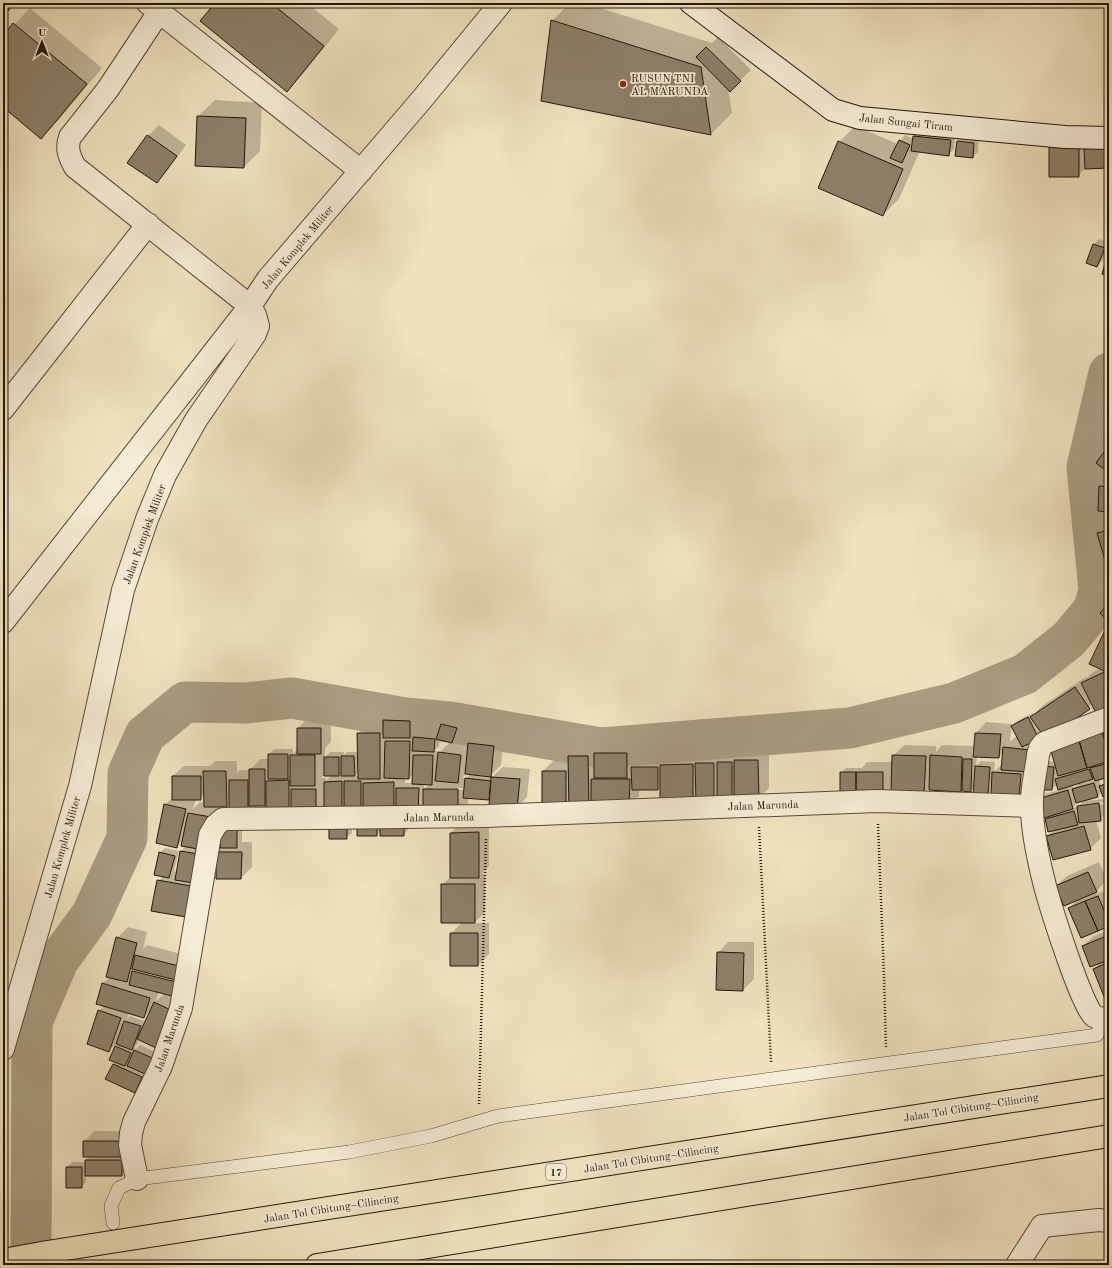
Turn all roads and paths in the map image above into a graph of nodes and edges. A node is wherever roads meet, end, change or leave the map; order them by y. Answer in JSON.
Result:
{"nodes":[{"id":1,"x":501,"y":3,"type":"edge"},
{"id":2,"x":691,"y":3,"type":"edge"},
{"id":3,"x":154,"y":8,"type":"edge"},
{"id":4,"x":1109,"y":138,"type":"edge"},
{"id":5,"x":361,"y":171,"type":"junction"},
{"id":6,"x":148,"y":224,"type":"junction"},
{"id":7,"x":250,"y":306,"type":"junction"},
{"id":8,"x":3,"y":409,"type":"edge"},
{"id":9,"x":5,"y":615,"type":"edge"},
{"id":10,"x":1109,"y":718,"type":"edge"},
{"id":11,"x":877,"y":801,"type":"junction"},
{"id":12,"x":758,"y":805,"type":"junction"},
{"id":13,"x":1031,"y":806,"type":"junction"},
{"id":14,"x":487,"y":816,"type":"junction"},
{"id":15,"x":1104,"y":1027,"type":"edge"},
{"id":16,"x":3,"y":1049,"type":"edge"},
{"id":17,"x":886,"y":1063,"type":"junction"},
{"id":18,"x":772,"y":1079,"type":"junction"},
{"id":19,"x":1109,"y":1086,"type":"edge"},
{"id":20,"x":479,"y":1122,"type":"junction"},
{"id":21,"x":1109,"y":1136,"type":"edge"},
{"id":22,"x":137,"y":1179,"type":"junction"},
{"id":23,"x":1109,"y":1221,"type":"edge"},
{"id":24,"x":113,"y":1223,"type":"dead end"},
{"id":25,"x":3,"y":1260,"type":"edge"},
{"id":26,"x":317,"y":1265,"type":"edge"},
{"id":27,"x":1017,"y":1265,"type":"edge"}],
"edges":[{"from":1,"to":5,"type":"street","name":"Jalan Komplek Militer"},
{"from":2,"to":4,"type":"street","name":"Jalan Sungai Tiram"},
{"from":3,"to":5,"type":"street"},
{"from":3,"to":6,"type":"street"},
{"from":5,"to":7,"type":"street","name":"Jalan Komplek Militer"},
{"from":6,"to":7,"type":"street"},
{"from":6,"to":8,"type":"street"},
{"from":7,"to":9,"type":"street"},
{"from":7,"to":16,"type":"street","name":"Jalan Komplek Militer"},
{"from":10,"to":13,"type":"street"},
{"from":11,"to":12,"type":"street","name":"Jalan Marunda"},
{"from":11,"to":13,"type":"street","name":"Jalan Marunda"},
{"from":11,"to":17,"type":"path"},
{"from":12,"to":14,"type":"street","name":"Jalan Marunda"},
{"from":12,"to":18,"type":"path"},
{"from":13,"to":15,"type":"street"},
{"from":14,"to":20,"type":"path"},
{"from":14,"to":22,"type":"street","name":"Jalan Marunda"},
{"from":15,"to":17,"type":"lane"},
{"from":17,"to":18,"type":"lane"},
{"from":18,"to":20,"type":"lane"},
{"from":19,"to":25,"type":"highway","name":"Jalan Tol Cibitung–Cilincing","number":"17"},
{"from":20,"to":22,"type":"lane"},
{"from":21,"to":26,"type":"highway"},
{"from":22,"to":24,"type":"lane"},
{"from":23,"to":27,"type":"street"}]}
